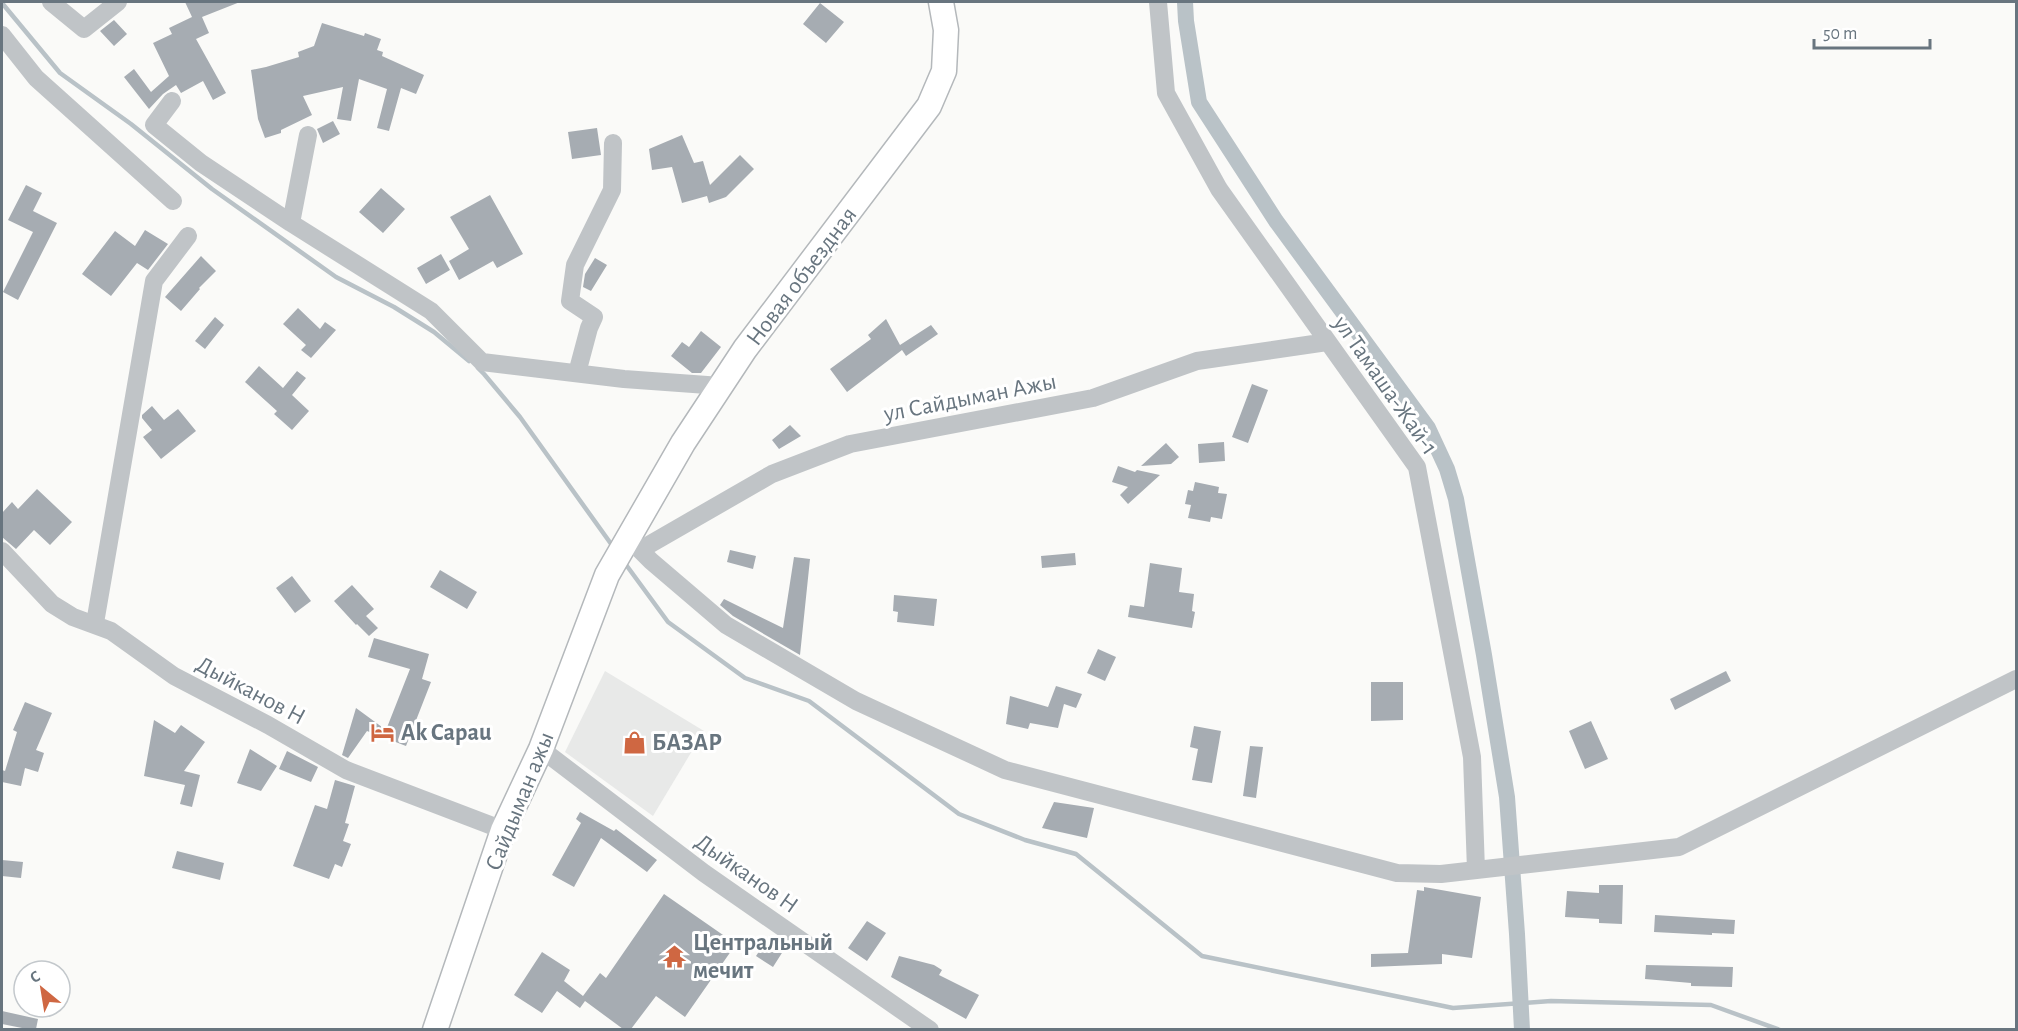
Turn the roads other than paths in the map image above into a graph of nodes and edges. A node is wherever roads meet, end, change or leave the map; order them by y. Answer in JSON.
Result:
{"nodes":[{"id":1,"x":51,"y":2,"type":"edge"},
{"id":2,"x":118,"y":2,"type":"edge"},
{"id":3,"x":941,"y":2,"type":"edge"},
{"id":4,"x":1158,"y":2,"type":"edge"},
{"id":5,"x":2,"y":35,"type":"edge"},
{"id":6,"x":172,"y":101,"type":"dead end"},
{"id":7,"x":308,"y":135,"type":"dead end"},
{"id":8,"x":613,"y":143,"type":"dead end"},
{"id":9,"x":172,"y":201,"type":"dead end"},
{"id":10,"x":291,"y":223,"type":"junction"},
{"id":11,"x":188,"y":236,"type":"dead end"},
{"id":12,"x":1327,"y":342,"type":"junction"},
{"id":13,"x":577,"y":373,"type":"junction"},
{"id":14,"x":720,"y":386,"type":"junction"},
{"id":15,"x":631,"y":544,"type":"junction"},
{"id":16,"x":2,"y":551,"type":"edge"},
{"id":17,"x":95,"y":623,"type":"junction"},
{"id":18,"x":2016,"y":679,"type":"edge"},
{"id":19,"x":541,"y":748,"type":"junction"},
{"id":20,"x":503,"y":830,"type":"junction"},
{"id":21,"x":1477,"y":870,"type":"junction"},
{"id":22,"x":435,"y":1029,"type":"edge"},
{"id":23,"x":930,"y":1029,"type":"edge"}],
"edges":[{"from":1,"to":2,"type":"street"},
{"from":3,"to":14,"type":"main road","name":"Новая объездная"},
{"from":4,"to":12,"type":"street","name":"ул Тамаша-Жай-1"},
{"from":5,"to":9,"type":"street"},
{"from":6,"to":10,"type":"street"},
{"from":7,"to":10,"type":"street"},
{"from":8,"to":13,"type":"street"},
{"from":10,"to":13,"type":"street"},
{"from":11,"to":17,"type":"street"},
{"from":12,"to":15,"type":"street","name":"ул Сайдыман Ажы"},
{"from":12,"to":21,"type":"street","name":"ул Тамаша-Жай-1"},
{"from":13,"to":14,"type":"street"},
{"from":14,"to":15,"type":"main road","name":"Новая объездная"},
{"from":15,"to":19,"type":"main road","name":"Сайдыман ажы"},
{"from":15,"to":21,"type":"street"},
{"from":16,"to":17,"type":"street","name":"Дыйканов Н"},
{"from":17,"to":20,"type":"street","name":"Дыйканов Н"},
{"from":18,"to":21,"type":"street"},
{"from":19,"to":20,"type":"main road","name":"Сайдыман ажы"},
{"from":19,"to":23,"type":"street","name":"Дыйканов Н"},
{"from":20,"to":22,"type":"main road","name":"Сайдыман ажы"}]}
